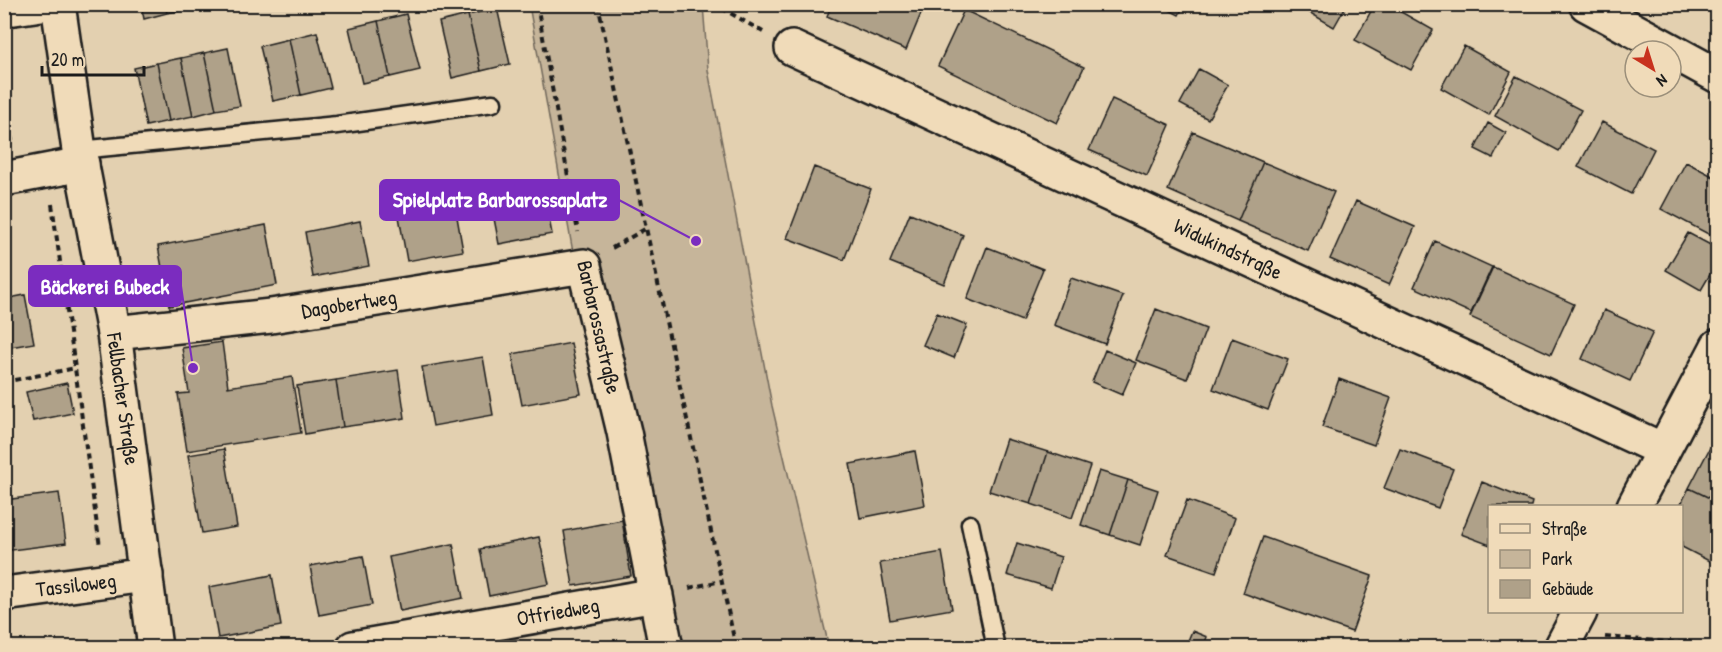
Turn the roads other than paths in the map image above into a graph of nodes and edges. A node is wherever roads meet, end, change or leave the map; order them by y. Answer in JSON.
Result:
{"nodes":[{"id":1,"x":1586,"y":4,"type":"edge"},
{"id":2,"x":58,"y":7,"type":"edge"},
{"id":3,"x":4,"y":18,"type":"edge"},
{"id":4,"x":792,"y":48,"type":"road end"},
{"id":5,"x":1718,"y":76,"type":"edge"},
{"id":6,"x":493,"y":103,"type":"dead end"},
{"id":7,"x":81,"y":157,"type":"junction"},
{"id":8,"x":4,"y":179,"type":"edge"},
{"id":9,"x":584,"y":266,"type":"joint"},
{"id":10,"x":114,"y":333,"type":"junction"},
{"id":11,"x":1718,"y":346,"type":"edge"},
{"id":12,"x":1663,"y":450,"type":"junction"},
{"id":13,"x":1635,"y":505,"type":"edge"},
{"id":14,"x":970,"y":524,"type":"dead end"},
{"id":15,"x":146,"y":575,"type":"junction"},
{"id":16,"x":4,"y":594,"type":"edge"},
{"id":17,"x":656,"y":595,"type":"junction"},
{"id":18,"x":474,"y":637,"type":"edge"},
{"id":19,"x":155,"y":648,"type":"edge"},
{"id":20,"x":353,"y":648,"type":"edge"},
{"id":21,"x":666,"y":648,"type":"edge"},
{"id":22,"x":996,"y":648,"type":"edge"}],
"edges":[{"from":1,"to":5,"type":"street"},
{"from":2,"to":3,"type":"lane","name":"Fellbacher Straße"},
{"from":2,"to":7,"type":"street","name":"Fellbacher Straße"},
{"from":4,"to":12,"type":"street","name":"Widukindstraße"},
{"from":6,"to":7,"type":"lane"},
{"from":7,"to":8,"type":"street"},
{"from":7,"to":10,"type":"street","name":"Fellbacher Straße"},
{"from":9,"to":10,"type":"street","name":"Dagobertweg"},
{"from":9,"to":17,"type":"street","name":"Barbarossastraße"},
{"from":10,"to":15,"type":"street","name":"Fellbacher Straße"},
{"from":11,"to":12,"type":"street"},
{"from":12,"to":13,"type":"street"},
{"from":14,"to":22,"type":"lane"},
{"from":15,"to":16,"type":"street","name":"Tassiloweg"},
{"from":15,"to":19,"type":"street","name":"Fellbacher Straße"},
{"from":17,"to":18,"type":"street","name":"Otfriedweg"},
{"from":17,"to":21,"type":"street","name":"Barbarossastraße"},
{"from":18,"to":20,"type":"street","name":"Otfriedweg"}]}
